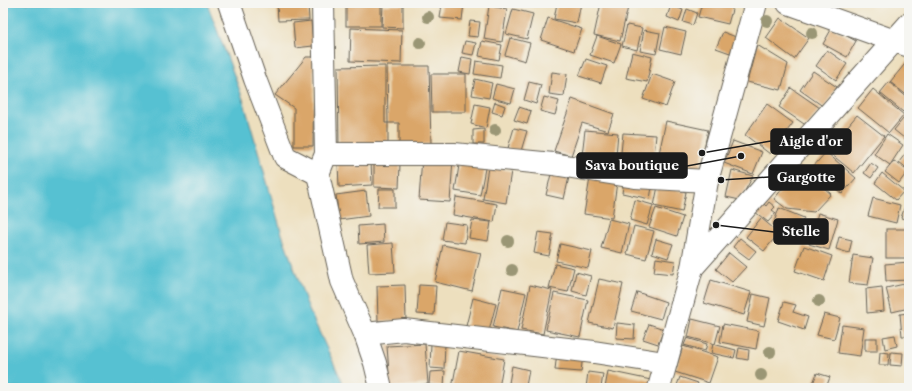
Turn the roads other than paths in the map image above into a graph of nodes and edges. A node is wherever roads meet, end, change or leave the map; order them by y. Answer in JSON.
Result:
{"nodes":[{"id":1,"x":229,"y":3,"type":"edge"},
{"id":2,"x":323,"y":3,"type":"edge"},
{"id":3,"x":756,"y":3,"type":"edge"},
{"id":4,"x":788,"y":3,"type":"edge"},
{"id":5,"x":909,"y":24,"type":"edge"},
{"id":6,"x":902,"y":43,"type":"edge"},
{"id":7,"x":322,"y":164,"type":"junction"},
{"id":8,"x":707,"y":181,"type":"junction"},
{"id":9,"x":692,"y":268,"type":"junction"},
{"id":10,"x":365,"y":334,"type":"junction"},
{"id":11,"x":666,"y":364,"type":"junction"},
{"id":12,"x":381,"y":388,"type":"edge"},
{"id":13,"x":659,"y":388,"type":"edge"}],
"edges":[{"from":1,"to":7,"type":"street"},
{"from":2,"to":7,"type":"street"},
{"from":3,"to":8,"type":"street"},
{"from":4,"to":6,"type":"street"},
{"from":5,"to":6,"type":"street"},
{"from":6,"to":9,"type":"street"},
{"from":7,"to":8,"type":"street"},
{"from":7,"to":10,"type":"street"},
{"from":8,"to":9,"type":"street"},
{"from":9,"to":11,"type":"street"},
{"from":10,"to":11,"type":"street"},
{"from":10,"to":12,"type":"street"},
{"from":11,"to":13,"type":"street"}]}
